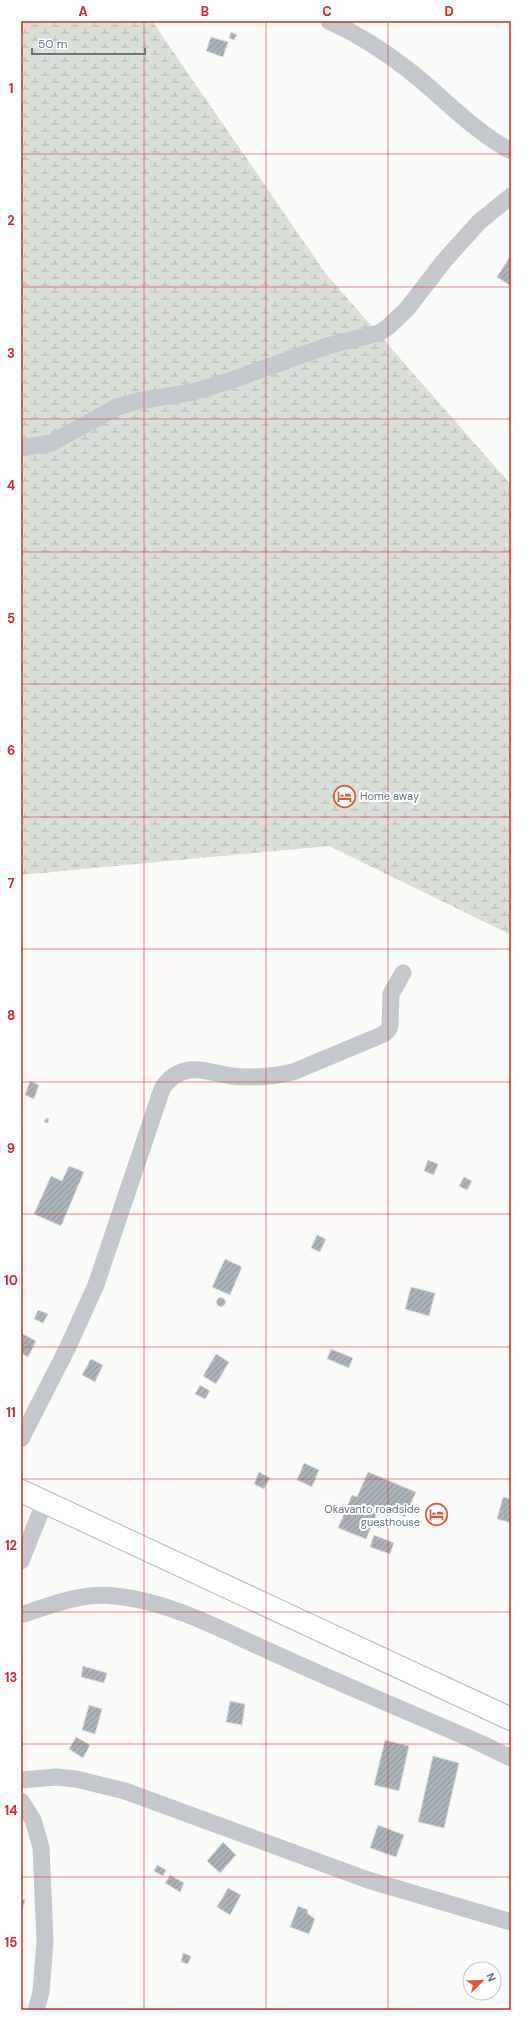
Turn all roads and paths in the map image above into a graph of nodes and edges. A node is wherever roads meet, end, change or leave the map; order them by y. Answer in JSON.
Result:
{"nodes":[{"id":1,"x":329,"y":21,"type":"edge"},
{"id":2,"x":511,"y":151,"type":"edge"},
{"id":3,"x":511,"y":196,"type":"edge"},
{"id":4,"x":21,"y":448,"type":"edge"},
{"id":5,"x":403,"y":973,"type":"dead end"},
{"id":6,"x":21,"y":1439,"type":"edge"},
{"id":7,"x":21,"y":1491,"type":"edge"},
{"id":8,"x":45,"y":1501,"type":"junction"},
{"id":9,"x":21,"y":1561,"type":"edge"},
{"id":10,"x":21,"y":1615,"type":"edge"},
{"id":11,"x":511,"y":1719,"type":"edge"},
{"id":12,"x":511,"y":1758,"type":"edge"},
{"id":13,"x":21,"y":1780,"type":"edge"},
{"id":14,"x":21,"y":1801,"type":"edge"},
{"id":15,"x":511,"y":1922,"type":"edge"},
{"id":16,"x":36,"y":2010,"type":"edge"}],
"edges":[{"from":1,"to":2,"type":"street"},
{"from":3,"to":4,"type":"street"},
{"from":5,"to":6,"type":"street"},
{"from":7,"to":8,"type":"main road"},
{"from":8,"to":9,"type":"street"},
{"from":8,"to":11,"type":"main road"},
{"from":10,"to":12,"type":"street"},
{"from":13,"to":15,"type":"street"},
{"from":14,"to":16,"type":"street"}]}
